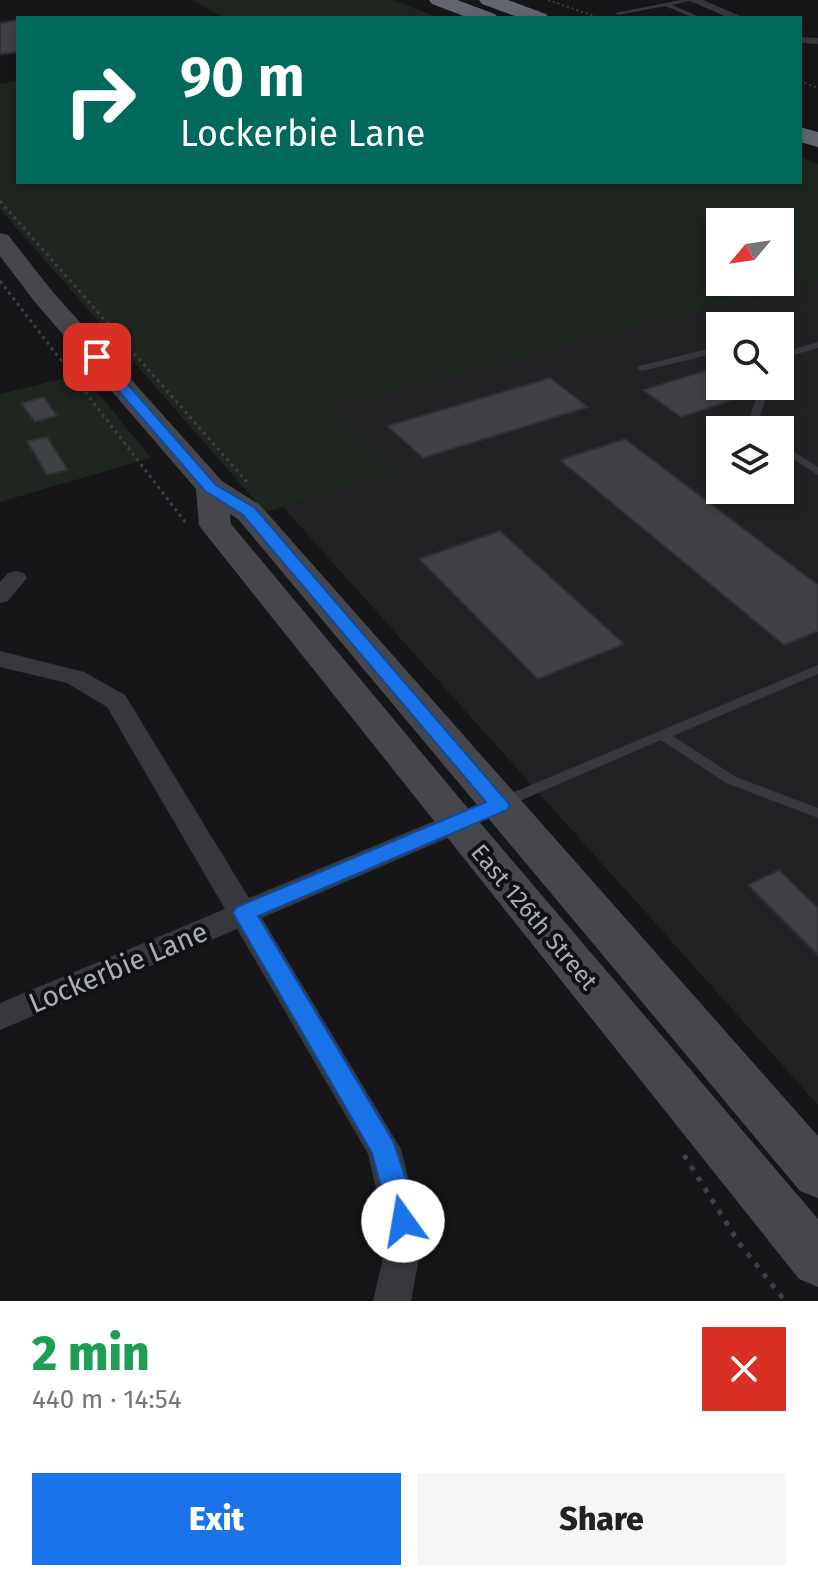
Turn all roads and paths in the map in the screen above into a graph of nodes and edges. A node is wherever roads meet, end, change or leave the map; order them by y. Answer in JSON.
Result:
{"nodes":[{"id":1,"x":439,"y":0,"type":"edge"},
{"id":2,"x":489,"y":0,"type":"edge"},
{"id":3,"x":548,"y":0,"type":"edge"},
{"id":4,"x":692,"y":0,"type":"edge"},
{"id":5,"x":665,"y":4,"type":"junction"},
{"id":6,"x":618,"y":13,"type":"dead end"},
{"id":7,"x":483,"y":16,"type":"edge"},
{"id":8,"x":533,"y":16,"type":"edge"},
{"id":9,"x":594,"y":16,"type":"edge"},
{"id":10,"x":694,"y":16,"type":"edge"},
{"id":11,"x":734,"y":16,"type":"edge"},
{"id":12,"x":0,"y":240,"type":"edge"},
{"id":13,"x":818,"y":345,"type":"edge"},
{"id":14,"x":706,"y":352,"type":"edge"},
{"id":15,"x":794,"y":352,"type":"edge"},
{"id":16,"x":642,"y":368,"type":"dead end"},
{"id":17,"x":794,"y":456,"type":"edge"},
{"id":18,"x":818,"y":472,"type":"edge"},
{"id":19,"x":211,"y":488,"type":"junction"},
{"id":20,"x":16,"y":578,"type":"dead end"},
{"id":21,"x":0,"y":596,"type":"edge"},
{"id":22,"x":0,"y":659,"type":"edge"},
{"id":23,"x":818,"y":669,"type":"edge"},
{"id":24,"x":664,"y":736,"type":"junction"},
{"id":25,"x":500,"y":805,"type":"junction"},
{"id":26,"x":818,"y":813,"type":"edge"},
{"id":27,"x":456,"y":823,"type":"junction"},
{"id":28,"x":244,"y":913,"type":"junction"},
{"id":29,"x":0,"y":1017,"type":"edge"},
{"id":30,"x":818,"y":1174,"type":"edge"},
{"id":31,"x":818,"y":1260,"type":"edge"},
{"id":32,"x":392,"y":1301,"type":"edge"}],
"edges":[{"from":1,"to":7,"type":"highway"},
{"from":2,"to":8,"type":"highway"},
{"from":3,"to":9,"type":"path"},
{"from":4,"to":5,"type":"lane"},
{"from":4,"to":11,"type":"street"},
{"from":5,"to":6,"type":"lane"},
{"from":5,"to":10,"type":"lane"},
{"from":12,"to":19,"type":"main road","name":"East 126th Street"},
{"from":13,"to":15,"type":"lane"},
{"from":14,"to":16,"type":"lane"},
{"from":17,"to":18,"type":"lane"},
{"from":19,"to":25,"type":"main road","name":"East 126th Street"},
{"from":19,"to":27,"type":"main road","name":"East 126th Street"},
{"from":20,"to":21,"type":"street"},
{"from":22,"to":28,"type":"street"},
{"from":23,"to":24,"type":"lane"},
{"from":24,"to":25,"type":"lane"},
{"from":24,"to":26,"type":"lane"},
{"from":25,"to":27,"type":"lane"},
{"from":25,"to":30,"type":"main road","name":"East 126th Street"},
{"from":27,"to":28,"type":"street","name":"Lockerbie Lane"},
{"from":27,"to":31,"type":"main road","name":"East 126th Street"},
{"from":28,"to":29,"type":"street","name":"Lockerbie Lane"},
{"from":28,"to":32,"type":"street"}]}
